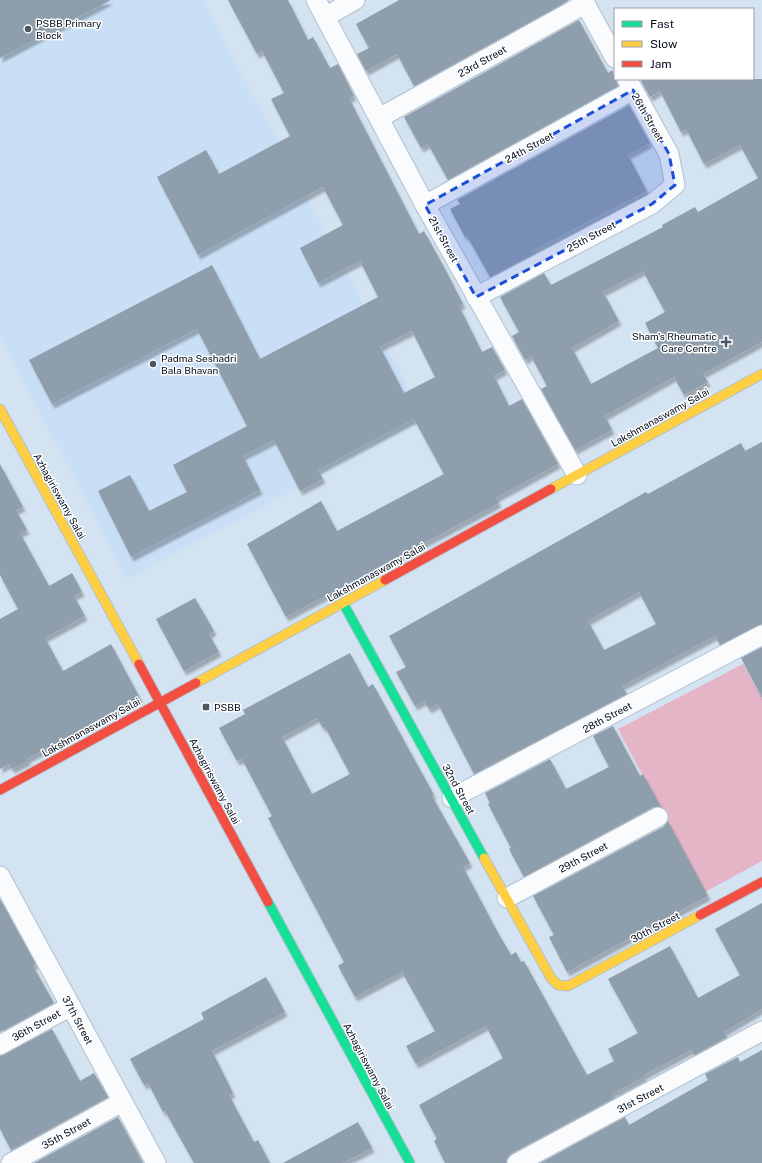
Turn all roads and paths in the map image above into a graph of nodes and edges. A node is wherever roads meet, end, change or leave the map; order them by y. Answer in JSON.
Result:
{"nodes":[{"id":1,"x":316,"y":0,"type":"edge"},
{"id":2,"x":355,"y":0,"type":"edge"},
{"id":3,"x":584,"y":2,"type":"edge"},
{"id":4,"x":325,"y":17,"type":"junction"},
{"id":5,"x":614,"y":56,"type":"edge"},
{"id":6,"x":630,"y":84,"type":"edge"},
{"id":7,"x":379,"y":118,"type":"junction"},
{"id":8,"x":670,"y":154,"type":"joint"},
{"id":9,"x":425,"y":205,"type":"junction"},
{"id":10,"x":476,"y":297,"type":"junction"},
{"id":11,"x":762,"y":374,"type":"edge"},
{"id":12,"x":0,"y":410,"type":"edge"},
{"id":13,"x":577,"y":474,"type":"junction"},
{"id":14,"x":343,"y":603,"type":"junction"},
{"id":15,"x":762,"y":635,"type":"edge"},
{"id":16,"x":160,"y":702,"type":"junction"},
{"id":17,"x":0,"y":790,"type":"edge"},
{"id":18,"x":452,"y":798,"type":"junction"},
{"id":19,"x":658,"y":817,"type":"dead end"},
{"id":20,"x":0,"y":876,"type":"edge"},
{"id":21,"x":762,"y":882,"type":"edge"},
{"id":22,"x":507,"y":898,"type":"junction"},
{"id":23,"x":558,"y":985,"type":"joint"},
{"id":24,"x":71,"y":1006,"type":"junction"},
{"id":25,"x":762,"y":1031,"type":"edge"},
{"id":26,"x":0,"y":1045,"type":"edge"},
{"id":27,"x":122,"y":1102,"type":"junction"},
{"id":28,"x":11,"y":1163,"type":"edge"},
{"id":29,"x":156,"y":1163,"type":"edge"},
{"id":30,"x":410,"y":1163,"type":"edge"},
{"id":31,"x":517,"y":1163,"type":"edge"}],
"edges":[{"from":1,"to":4,"type":"street","name":"21st Street"},
{"from":2,"to":4,"type":"street"},
{"from":3,"to":5,"type":"street"},
{"from":3,"to":7,"type":"street","name":"23rd Street"},
{"from":4,"to":7,"type":"street","name":"21st Street"},
{"from":6,"to":8,"type":"street","name":"26th Street"},
{"from":6,"to":9,"type":"street","name":"24th Street"},
{"from":7,"to":9,"type":"street","name":"21st Street"},
{"from":8,"to":10,"type":"street","name":"25th Street"},
{"from":9,"to":10,"type":"street","name":"21st Street"},
{"from":10,"to":13,"type":"street","name":"21st Street"},
{"from":11,"to":13,"type":"street","name":"Lakshmanaswamy Salai"},
{"from":12,"to":16,"type":"street","name":"Azhagiriswamy Salai"},
{"from":13,"to":14,"type":"street","name":"Lakshmanaswamy Salai"},
{"from":14,"to":16,"type":"street","name":"Lakshmanaswamy Salai"},
{"from":14,"to":18,"type":"street","name":"32nd Street"},
{"from":15,"to":18,"type":"street","name":"28th Street"},
{"from":16,"to":17,"type":"street","name":"Lakshmanaswamy Salai"},
{"from":16,"to":30,"type":"street","name":"Azhagiriswamy Salai"},
{"from":18,"to":22,"type":"street","name":"32nd Street"},
{"from":19,"to":22,"type":"street","name":"29th Street"},
{"from":20,"to":24,"type":"street","name":"37th Street"},
{"from":21,"to":23,"type":"street","name":"30th Street"},
{"from":22,"to":23,"type":"street","name":"32nd Street"},
{"from":24,"to":26,"type":"street","name":"36th Street"},
{"from":24,"to":27,"type":"street","name":"37th Street"},
{"from":25,"to":31,"type":"street","name":"31st Street"},
{"from":27,"to":28,"type":"street","name":"35th Street"},
{"from":27,"to":29,"type":"street","name":"37th Street"}]}
